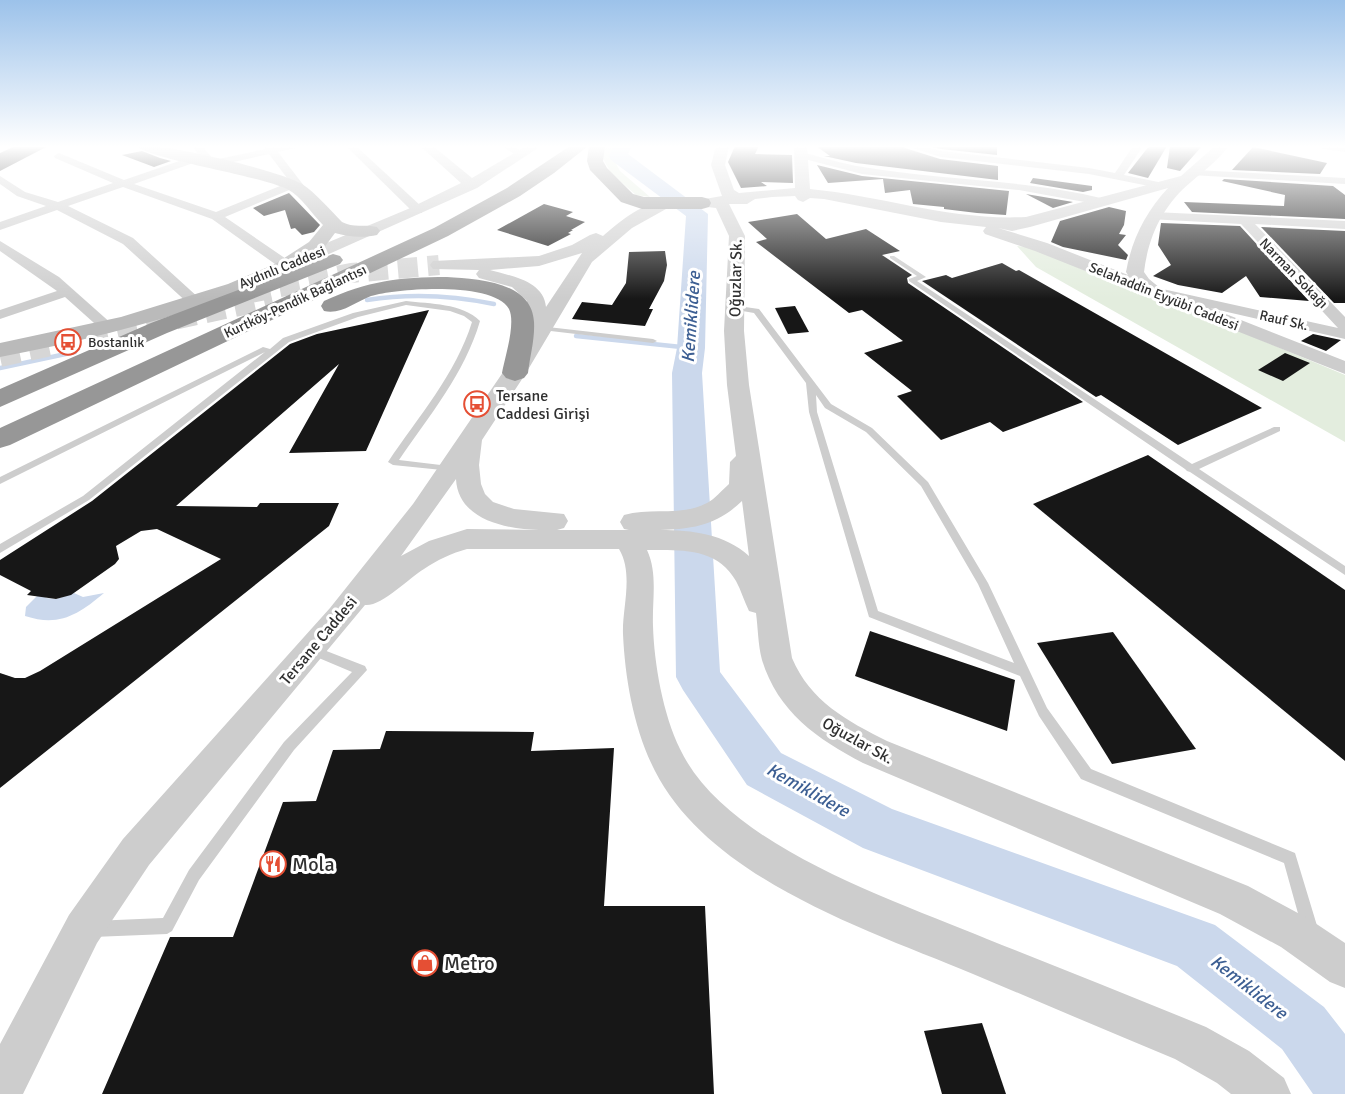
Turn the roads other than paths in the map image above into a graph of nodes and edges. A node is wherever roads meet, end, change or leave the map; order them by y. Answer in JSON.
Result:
{"nodes":[{"id":1,"x":30,"y":197,"type":"edge"},
{"id":2,"x":84,"y":197,"type":"edge"},
{"id":3,"x":161,"y":197,"type":"edge"},
{"id":4,"x":271,"y":197,"type":"edge"},
{"id":5,"x":306,"y":197,"type":"edge"},
{"id":6,"x":400,"y":197,"type":"edge"},
{"id":7,"x":453,"y":197,"type":"edge"},
{"id":8,"x":469,"y":197,"type":"edge"},
{"id":9,"x":501,"y":197,"type":"edge"},
{"id":10,"x":528,"y":197,"type":"edge"},
{"id":11,"x":626,"y":197,"type":"edge"},
{"id":12,"x":720,"y":197,"type":"edge"},
{"id":13,"x":745,"y":197,"type":"edge"},
{"id":14,"x":777,"y":197,"type":"edge"},
{"id":15,"x":814,"y":197,"type":"edge"},
{"id":16,"x":816,"y":197,"type":"edge"},
{"id":17,"x":1081,"y":197,"type":"edge"},
{"id":18,"x":1120,"y":197,"type":"edge"},
{"id":19,"x":1161,"y":197,"type":"edge"},
{"id":20,"x":1170,"y":197,"type":"edge"},
{"id":21,"x":720,"y":201,"type":"junction"},
{"id":22,"x":1101,"y":201,"type":"junction"},
{"id":23,"x":58,"y":206,"type":"junction"},
{"id":24,"x":655,"y":206,"type":"junction"},
{"id":25,"x":1158,"y":210,"type":"junction"},
{"id":26,"x":216,"y":216,"type":"junction"},
{"id":27,"x":420,"y":218,"type":"junction"},
{"id":28,"x":1244,"y":220,"type":"junction"},
{"id":29,"x":1030,"y":222,"type":"junction"},
{"id":30,"x":333,"y":224,"type":"junction"},
{"id":31,"x":1345,"y":225,"type":"edge"},
{"id":32,"x":0,"y":226,"type":"edge"},
{"id":33,"x":982,"y":228,"type":"junction"},
{"id":34,"x":371,"y":231,"type":"junction"},
{"id":35,"x":1030,"y":243,"type":"junction"},
{"id":36,"x":0,"y":245,"type":"edge"},
{"id":37,"x":892,"y":257,"type":"dead end"},
{"id":38,"x":1136,"y":261,"type":"junction"},
{"id":39,"x":287,"y":266,"type":"junction"},
{"id":40,"x":1094,"y":268,"type":"junction"},
{"id":41,"x":1153,"y":291,"type":"junction"},
{"id":42,"x":68,"y":292,"type":"junction"},
{"id":43,"x":195,"y":302,"type":"junction"},
{"id":44,"x":734,"y":307,"type":"junction"},
{"id":45,"x":0,"y":315,"type":"edge"},
{"id":46,"x":1345,"y":326,"type":"edge"},
{"id":47,"x":108,"y":328,"type":"junction"},
{"id":48,"x":542,"y":328,"type":"junction"},
{"id":49,"x":1345,"y":334,"type":"edge"},
{"id":50,"x":285,"y":340,"type":"junction"},
{"id":51,"x":652,"y":341,"type":"dead end"},
{"id":52,"x":0,"y":350,"type":"edge"},
{"id":53,"x":222,"y":351,"type":"junction"},
{"id":54,"x":520,"y":364,"type":"junction"},
{"id":55,"x":1345,"y":368,"type":"edge"},
{"id":56,"x":810,"y":382,"type":"junction"},
{"id":57,"x":0,"y":399,"type":"edge"},
{"id":58,"x":741,"y":411,"type":"junction"},
{"id":59,"x":0,"y":416,"type":"edge"},
{"id":60,"x":1277,"y":429,"type":"dead end"},
{"id":61,"x":473,"y":434,"type":"junction"},
{"id":62,"x":0,"y":439,"type":"edge"},
{"id":63,"x":0,"y":450,"type":"edge"},
{"id":64,"x":449,"y":469,"type":"junction"},
{"id":65,"x":1190,"y":469,"type":"junction"},
{"id":66,"x":0,"y":481,"type":"edge"},
{"id":67,"x":638,"y":534,"type":"junction"},
{"id":68,"x":0,"y":549,"type":"edge"},
{"id":69,"x":1345,"y":571,"type":"edge"},
{"id":70,"x":340,"y":616,"type":"junction"},
{"id":71,"x":311,"y":650,"type":"junction"},
{"id":72,"x":777,"y":658,"type":"junction"},
{"id":73,"x":1024,"y":672,"type":"junction"},
{"id":74,"x":83,"y":929,"type":"junction"},
{"id":75,"x":1316,"y":947,"type":"junction"},
{"id":76,"x":1345,"y":967,"type":"edge"},
{"id":77,"x":0,"y":1091,"type":"edge"},
{"id":78,"x":1268,"y":1094,"type":"edge"}],
"edges":[{"from":1,"to":23,"type":"street"},
{"from":2,"to":23,"type":"street"},
{"from":3,"to":26,"type":"street"},
{"from":4,"to":26,"type":"street"},
{"from":5,"to":30,"type":"main road"},
{"from":6,"to":27,"type":"street"},
{"from":7,"to":27,"type":"street","name":"Aydınlı Caddesi"},
{"from":8,"to":27,"type":"highway","name":"Kurtköy-Pendik Bağlantısı"},
{"from":9,"to":62,"type":"highway","name":"Kurtköy-Pendik Bağlantısı"},
{"from":10,"to":53,"type":"highway"},
{"from":11,"to":24,"type":"highway"},
{"from":12,"to":21,"type":"street","name":"Oğuzlar Sk."},
{"from":13,"to":21,"type":"street"},
{"from":14,"to":21,"type":"street"},
{"from":15,"to":33,"type":"street"},
{"from":16,"to":29,"type":"street"},
{"from":17,"to":22,"type":"street"},
{"from":18,"to":22,"type":"street"},
{"from":19,"to":25,"type":"street"},
{"from":20,"to":25,"type":"street"},
{"from":21,"to":24,"type":"highway"},
{"from":21,"to":44,"type":"street","name":"Oğuzlar Sk."},
{"from":22,"to":29,"type":"street"},
{"from":23,"to":32,"type":"street"},
{"from":23,"to":43,"type":"street"},
{"from":24,"to":48,"type":"street","name":"Tersane Caddesi"},
{"from":24,"to":54,"type":"street"},
{"from":25,"to":28,"type":"street"},
{"from":25,"to":38,"type":"street"},
{"from":26,"to":39,"type":"street"},
{"from":27,"to":34,"type":"street","name":"Aydınlı Caddesi"},
{"from":27,"to":57,"type":"highway"},
{"from":27,"to":59,"type":"highway","name":"Kurtköy-Pendik Bağlantısı"},
{"from":28,"to":31,"type":"street"},
{"from":28,"to":46,"type":"street","name":"Narman Sokağı"},
{"from":29,"to":33,"type":"street"},
{"from":29,"to":35,"type":"street"},
{"from":30,"to":34,"type":"main road"},
{"from":30,"to":39,"type":"main road"},
{"from":33,"to":35,"type":"street","name":"Selahaddin Eyyübi Caddesi"},
{"from":34,"to":39,"type":"street","name":"Aydınlı Caddesi"},
{"from":35,"to":40,"type":"street","name":"Selahaddin Eyyübi Caddesi"},
{"from":36,"to":42,"type":"street"},
{"from":37,"to":65,"type":"lane"},
{"from":38,"to":40,"type":"street"},
{"from":38,"to":41,"type":"street"},
{"from":39,"to":43,"type":"main road","name":"Aydınlı Caddesi"},
{"from":40,"to":41,"type":"street","name":"Selahaddin Eyyübi Caddesi"},
{"from":41,"to":49,"type":"street","name":"Rauf Sk."},
{"from":41,"to":55,"type":"street","name":"Selahaddin Eyyübi Caddesi"},
{"from":42,"to":45,"type":"street"},
{"from":42,"to":47,"type":"street"},
{"from":43,"to":47,"type":"main road","name":"Aydınlı Caddesi"},
{"from":44,"to":56,"type":"lane"},
{"from":44,"to":58,"type":"street","name":"Oğuzlar Sk."},
{"from":47,"to":52,"type":"main road","name":"Aydınlı Caddesi"},
{"from":48,"to":51,"type":"lane"},
{"from":48,"to":54,"type":"street","name":"Tersane Caddesi"},
{"from":50,"to":64,"type":"lane"},
{"from":50,"to":66,"type":"lane"},
{"from":50,"to":68,"type":"lane"},
{"from":53,"to":54,"type":"highway"},
{"from":53,"to":63,"type":"highway"},
{"from":54,"to":61,"type":"street","name":"Tersane Caddesi"},
{"from":56,"to":73,"type":"lane"},
{"from":56,"to":73,"type":"lane"},
{"from":58,"to":67,"type":"street"},
{"from":58,"to":72,"type":"street","name":"Oğuzlar Sk."},
{"from":60,"to":65,"type":"lane"},
{"from":61,"to":64,"type":"street","name":"Tersane Caddesi"},
{"from":61,"to":67,"type":"street"},
{"from":64,"to":70,"type":"street","name":"Tersane Caddesi"},
{"from":65,"to":69,"type":"lane"},
{"from":67,"to":70,"type":"street"},
{"from":67,"to":72,"type":"street"},
{"from":67,"to":78,"type":"street"},
{"from":70,"to":71,"type":"street","name":"Tersane Caddesi"},
{"from":71,"to":74,"type":"street","name":"Tersane Caddesi"},
{"from":71,"to":74,"type":"lane"},
{"from":72,"to":75,"type":"street","name":"Oğuzlar Sk."},
{"from":73,"to":75,"type":"lane"},
{"from":74,"to":77,"type":"street","name":"Tersane Caddesi"},
{"from":75,"to":76,"type":"street","name":"Oğuzlar Sk."}]}
